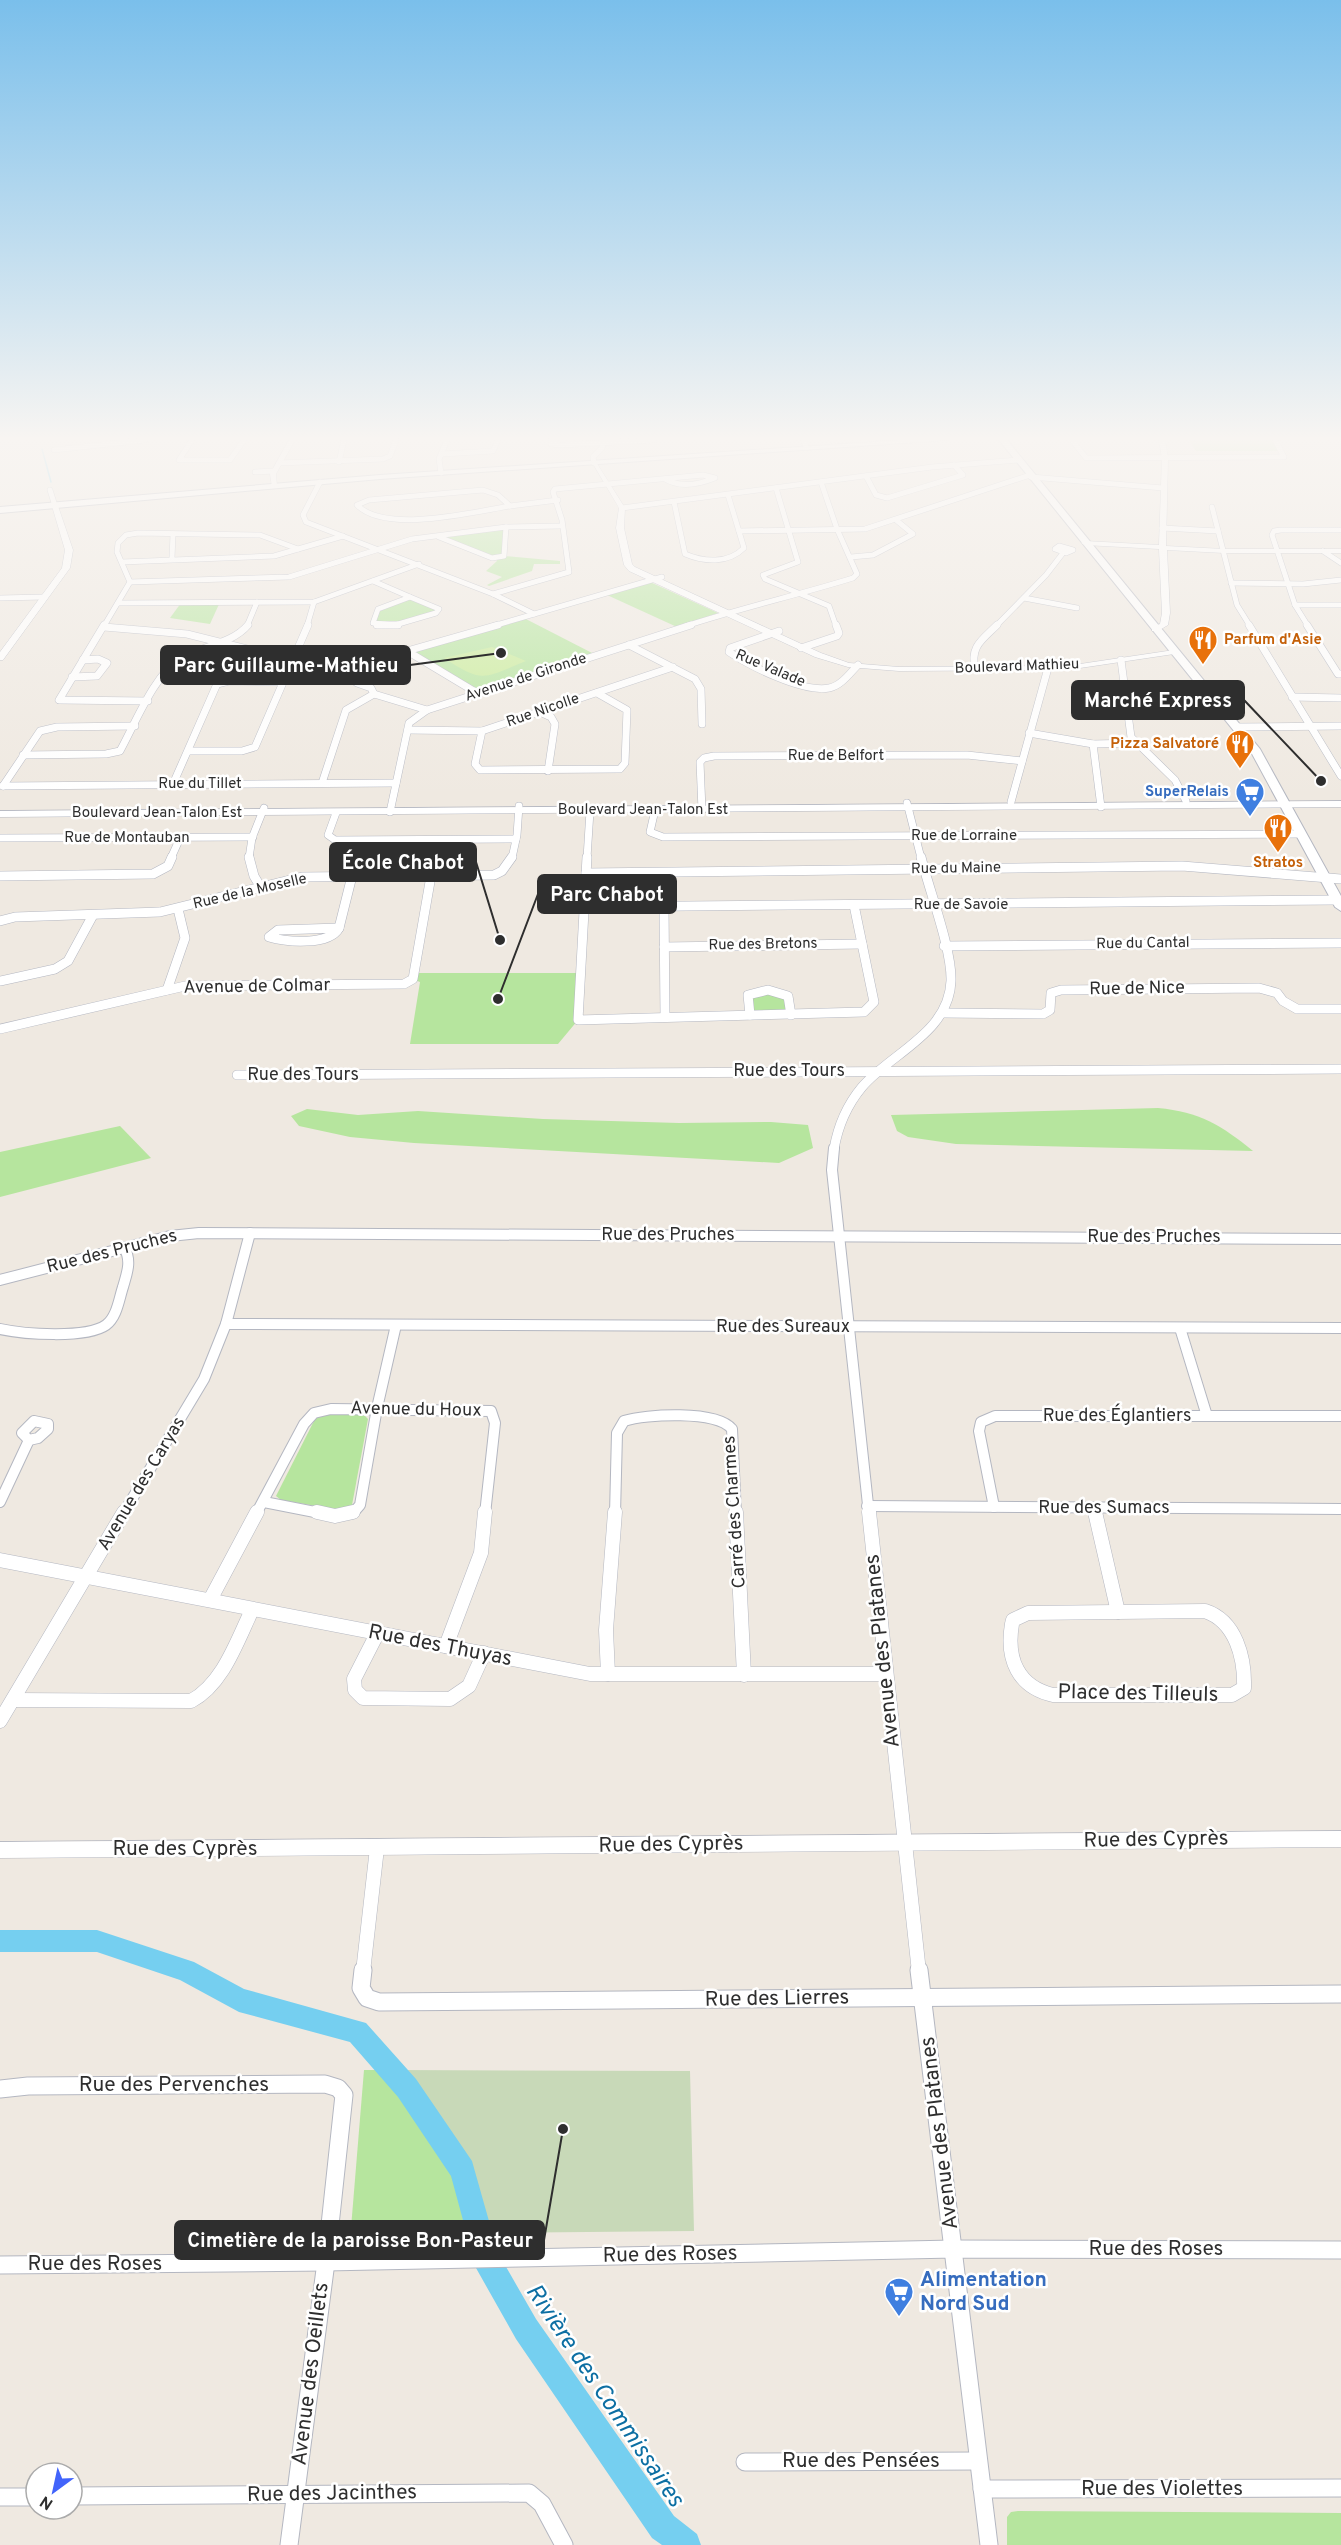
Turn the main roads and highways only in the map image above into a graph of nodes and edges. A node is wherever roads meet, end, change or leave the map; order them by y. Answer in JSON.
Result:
{"nodes":[{"id":1,"x":1098,"y":559,"type":"edge"},
{"id":2,"x":1339,"y":904,"type":"edge"}],
"edges":[{"from":1,"to":2,"type":"main road"}]}
